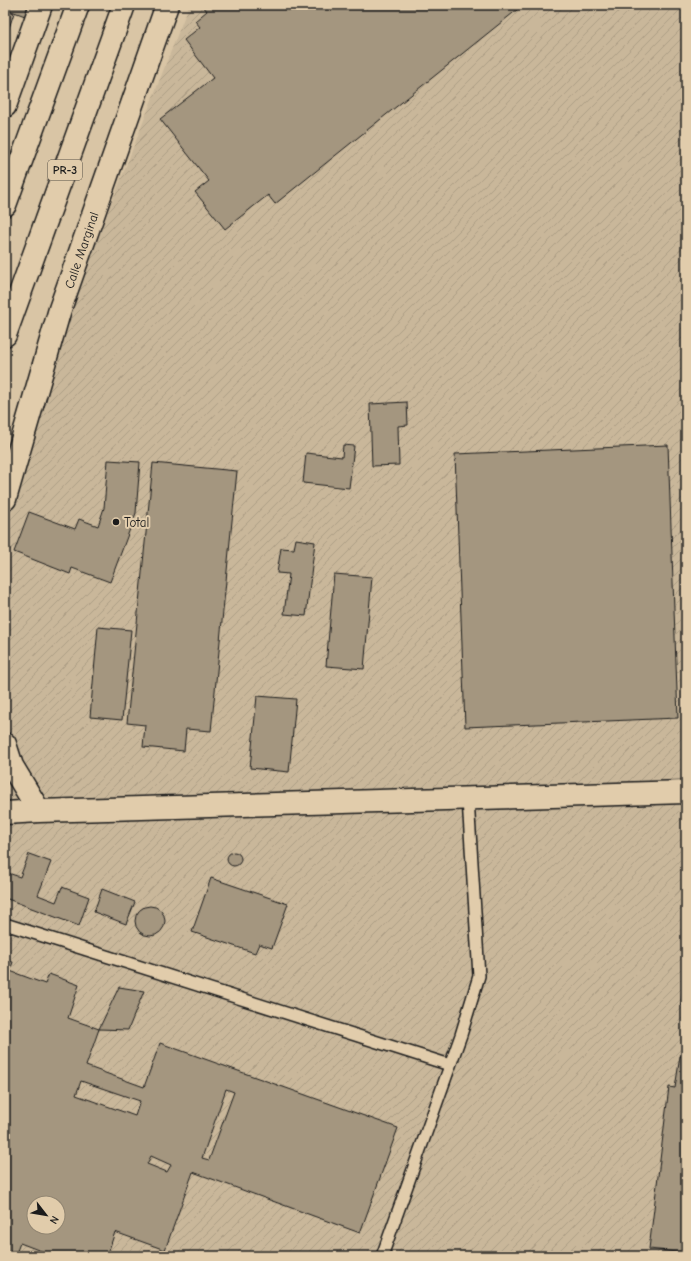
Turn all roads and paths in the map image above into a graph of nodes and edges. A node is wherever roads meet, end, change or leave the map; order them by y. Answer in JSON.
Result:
{"nodes":[{"id":1,"x":41,"y":5,"type":"edge"},
{"id":2,"x":78,"y":5,"type":"edge"},
{"id":3,"x":124,"y":5,"type":"edge"},
{"id":4,"x":167,"y":5,"type":"edge"},
{"id":5,"x":5,"y":106,"type":"edge"},
{"id":6,"x":5,"y":205,"type":"edge"},
{"id":7,"x":5,"y":335,"type":"edge"},
{"id":8,"x":5,"y":499,"type":"edge"},
{"id":9,"x":5,"y":744,"type":"edge"},
{"id":10,"x":686,"y":792,"type":"edge"},
{"id":11,"x":468,"y":799,"type":"junction"},
{"id":12,"x":39,"y":811,"type":"junction"},
{"id":13,"x":5,"y":813,"type":"edge"},
{"id":14,"x":5,"y":924,"type":"edge"},
{"id":15,"x":450,"y":1065,"type":"junction"},
{"id":16,"x":382,"y":1256,"type":"edge"}],
"edges":[{"from":1,"to":5,"type":"street"},
{"from":2,"to":6,"type":"street"},
{"from":3,"to":7,"type":"street","number":"PR-3"},
{"from":4,"to":8,"type":"street","name":"Calle Marginal"},
{"from":9,"to":12,"type":"street"},
{"from":10,"to":11,"type":"street"},
{"from":11,"to":12,"type":"street"},
{"from":11,"to":15,"type":"lane"},
{"from":12,"to":13,"type":"street"},
{"from":14,"to":15,"type":"lane"},
{"from":15,"to":16,"type":"lane"}]}
